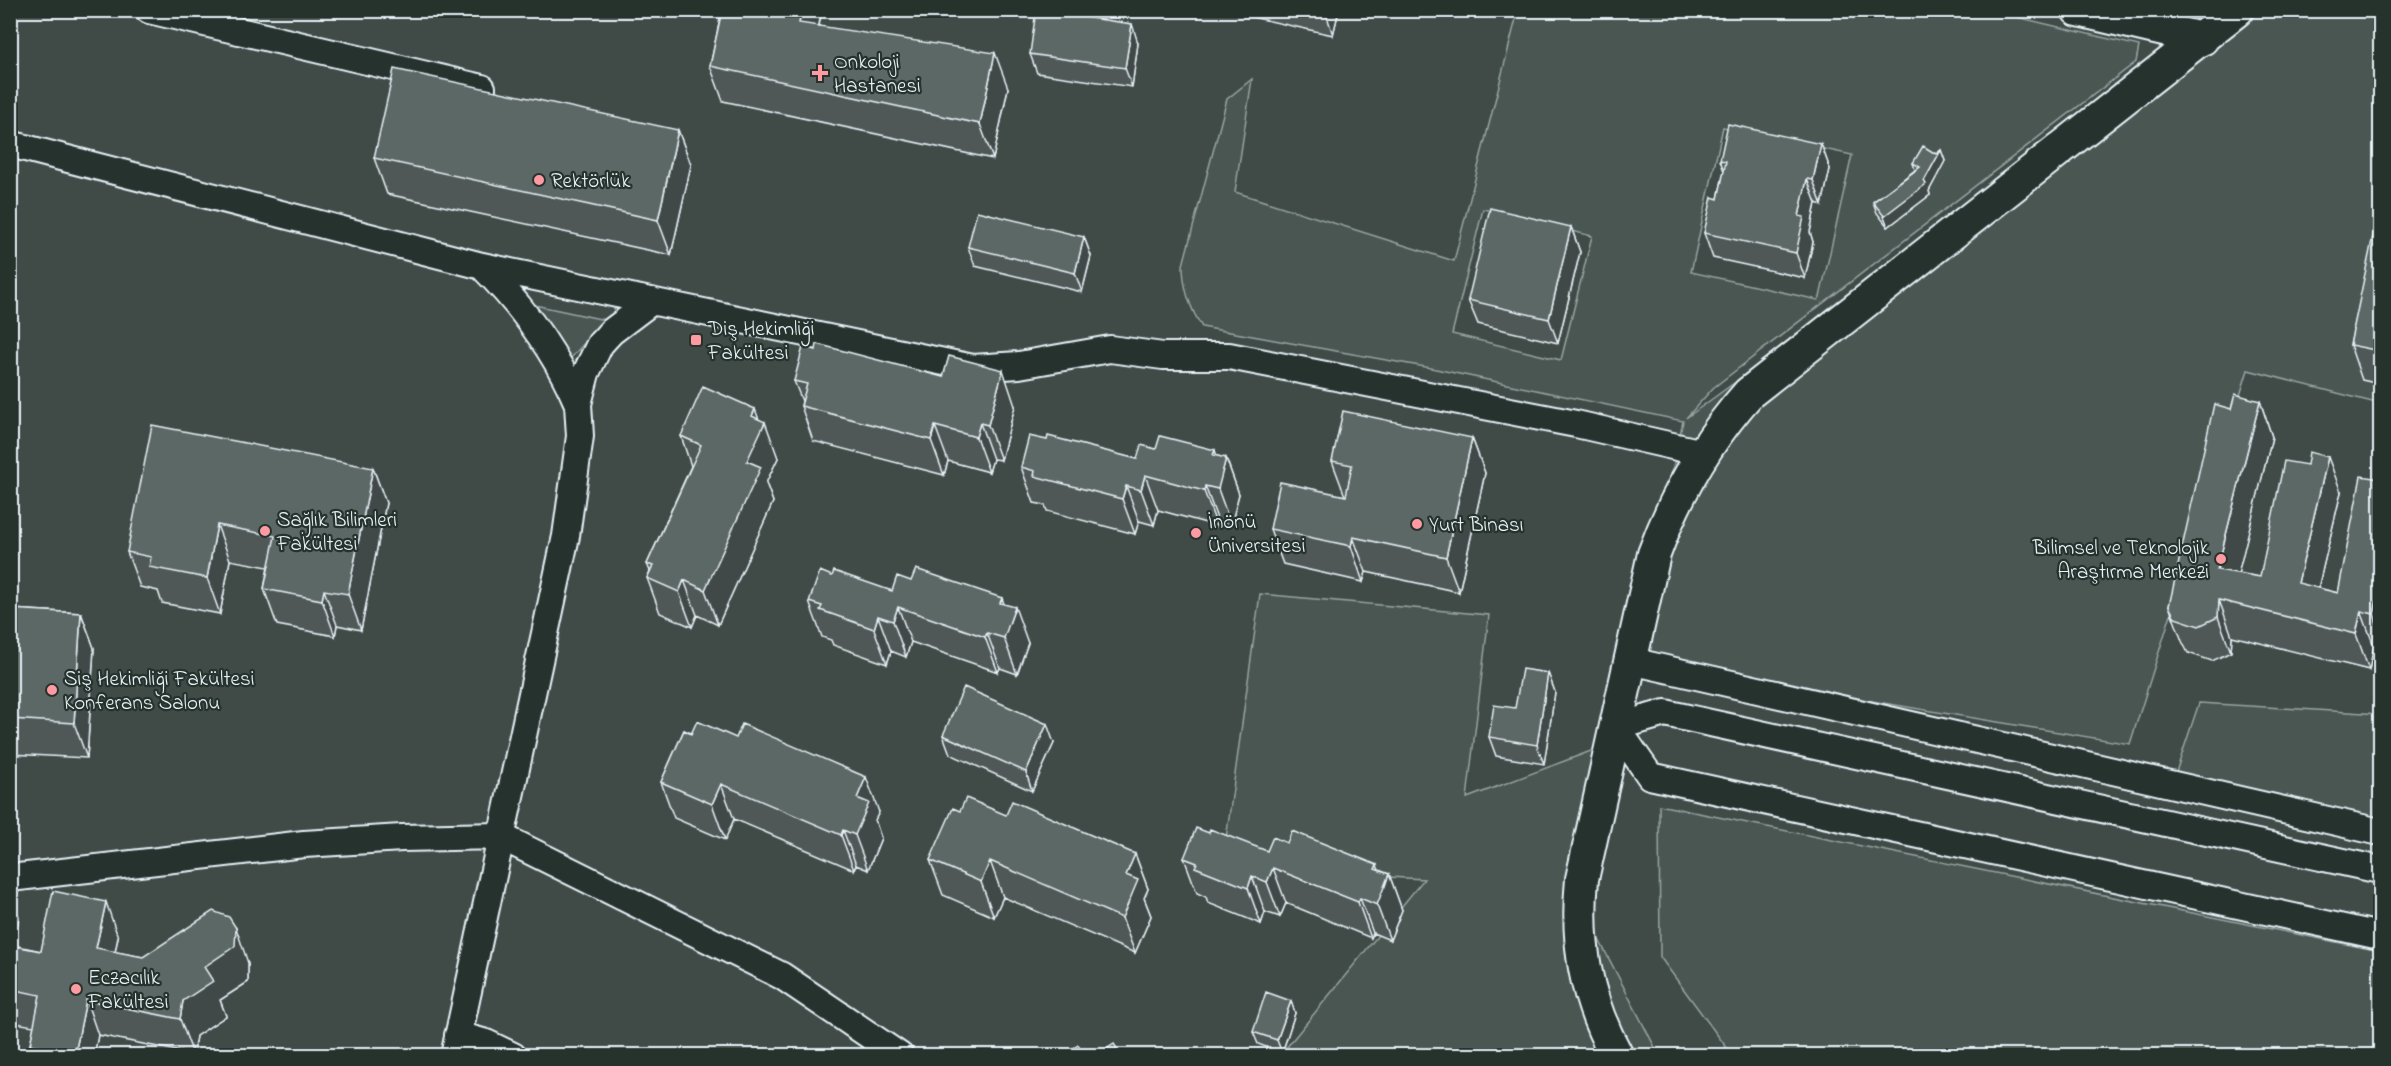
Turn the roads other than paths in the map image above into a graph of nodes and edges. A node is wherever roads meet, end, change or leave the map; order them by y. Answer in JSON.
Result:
{"nodes":[{"id":1,"x":150,"y":10,"type":"edge"},
{"id":2,"x":2078,"y":10,"type":"edge"},
{"id":3,"x":2217,"y":19,"type":"edge"},
{"id":4,"x":509,"y":95,"type":"edge"},
{"id":5,"x":12,"y":144,"type":"edge"},
{"id":6,"x":482,"y":266,"type":"junction"},
{"id":7,"x":652,"y":301,"type":"junction"},
{"id":8,"x":578,"y":404,"type":"junction"},
{"id":9,"x":1703,"y":453,"type":"junction"},
{"id":10,"x":1631,"y":661,"type":"junction"},
{"id":11,"x":1616,"y":727,"type":"junction"},
{"id":12,"x":2380,"y":832,"type":"edge"},
{"id":13,"x":500,"y":836,"type":"junction"},
{"id":14,"x":2380,"y":870,"type":"edge"},
{"id":15,"x":10,"y":878,"type":"edge"},
{"id":16,"x":2380,"y":936,"type":"edge"},
{"id":17,"x":456,"y":1045,"type":"edge"},
{"id":18,"x":513,"y":1056,"type":"edge"},
{"id":19,"x":900,"y":1056,"type":"edge"},
{"id":20,"x":1617,"y":1056,"type":"edge"}],
"edges":[{"from":1,"to":4,"type":"street"},
{"from":2,"to":3,"type":"main road"},
{"from":3,"to":9,"type":"main road"},
{"from":5,"to":6,"type":"street"},
{"from":6,"to":7,"type":"street"},
{"from":6,"to":8,"type":"street"},
{"from":7,"to":8,"type":"street"},
{"from":7,"to":9,"type":"street"},
{"from":8,"to":13,"type":"street"},
{"from":9,"to":10,"type":"main road"},
{"from":10,"to":11,"type":"main road"},
{"from":10,"to":12,"type":"street"},
{"from":11,"to":14,"type":"street"},
{"from":11,"to":16,"type":"street"},
{"from":11,"to":20,"type":"main road"},
{"from":13,"to":15,"type":"street"},
{"from":13,"to":17,"type":"street"},
{"from":13,"to":19,"type":"street"},
{"from":17,"to":18,"type":"street"}]}
